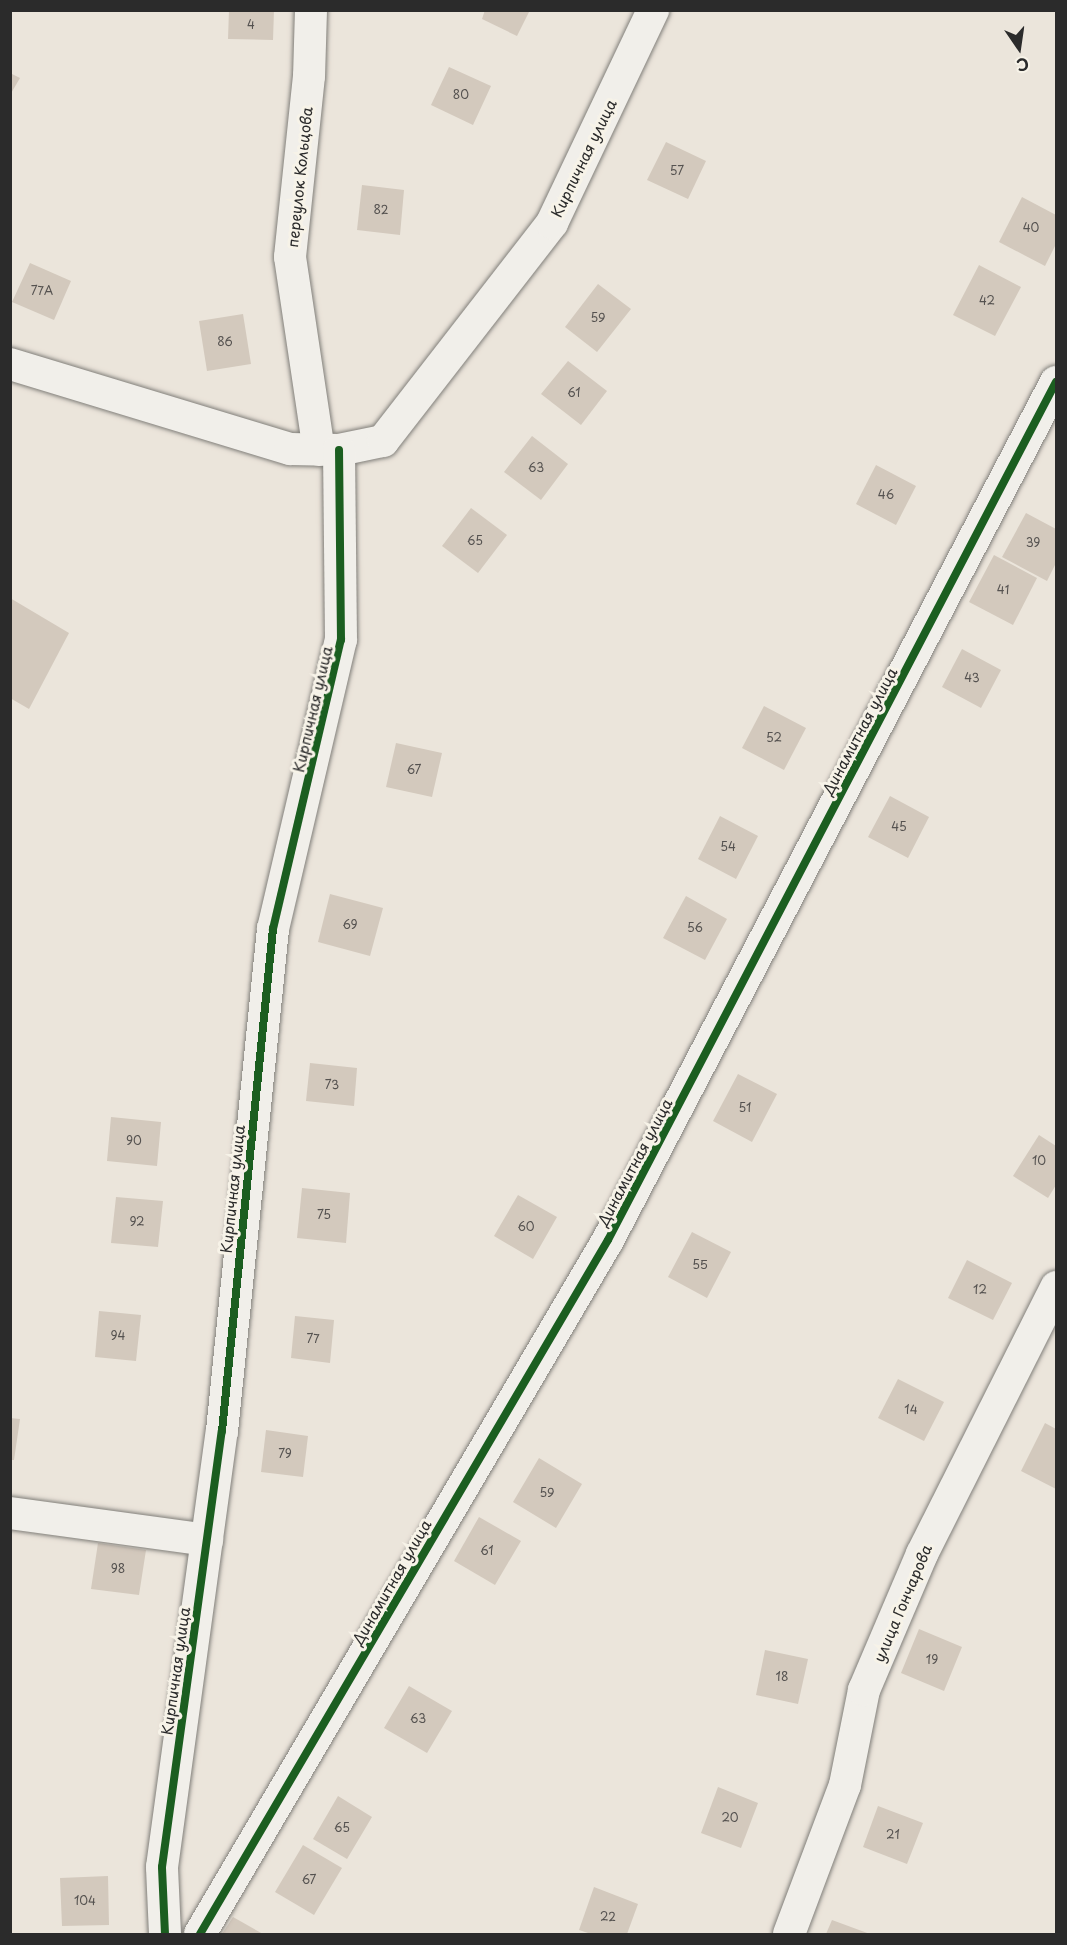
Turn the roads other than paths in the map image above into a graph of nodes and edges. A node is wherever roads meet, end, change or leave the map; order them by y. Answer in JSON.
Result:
{"nodes":[{"id":1,"x":311,"y":10,"type":"edge"},
{"id":2,"x":654,"y":10,"type":"edge"},
{"id":3,"x":10,"y":364,"type":"edge"},
{"id":4,"x":1056,"y":382,"type":"edge"},
{"id":5,"x":329,"y":450,"type":"junction"},
{"id":6,"x":1056,"y":1287,"type":"edge"},
{"id":7,"x":10,"y":1513,"type":"edge"},
{"id":8,"x":207,"y":1540,"type":"junction"},
{"id":9,"x":165,"y":1935,"type":"edge"},
{"id":10,"x":200,"y":1935,"type":"edge"},
{"id":11,"x":789,"y":1935,"type":"edge"}],
"edges":[{"from":1,"to":5,"type":"street","name":"переулок Кольцова"},
{"from":2,"to":5,"type":"street","name":"Кирпичная улица"},
{"from":3,"to":5,"type":"street"},
{"from":4,"to":10,"type":"street","name":"Динамитная улица"},
{"from":5,"to":8,"type":"street","name":"Кирпичная улица"},
{"from":6,"to":11,"type":"street","name":"улица Гончарова"},
{"from":7,"to":8,"type":"street"},
{"from":8,"to":9,"type":"street","name":"Кирпичная улица"}]}
